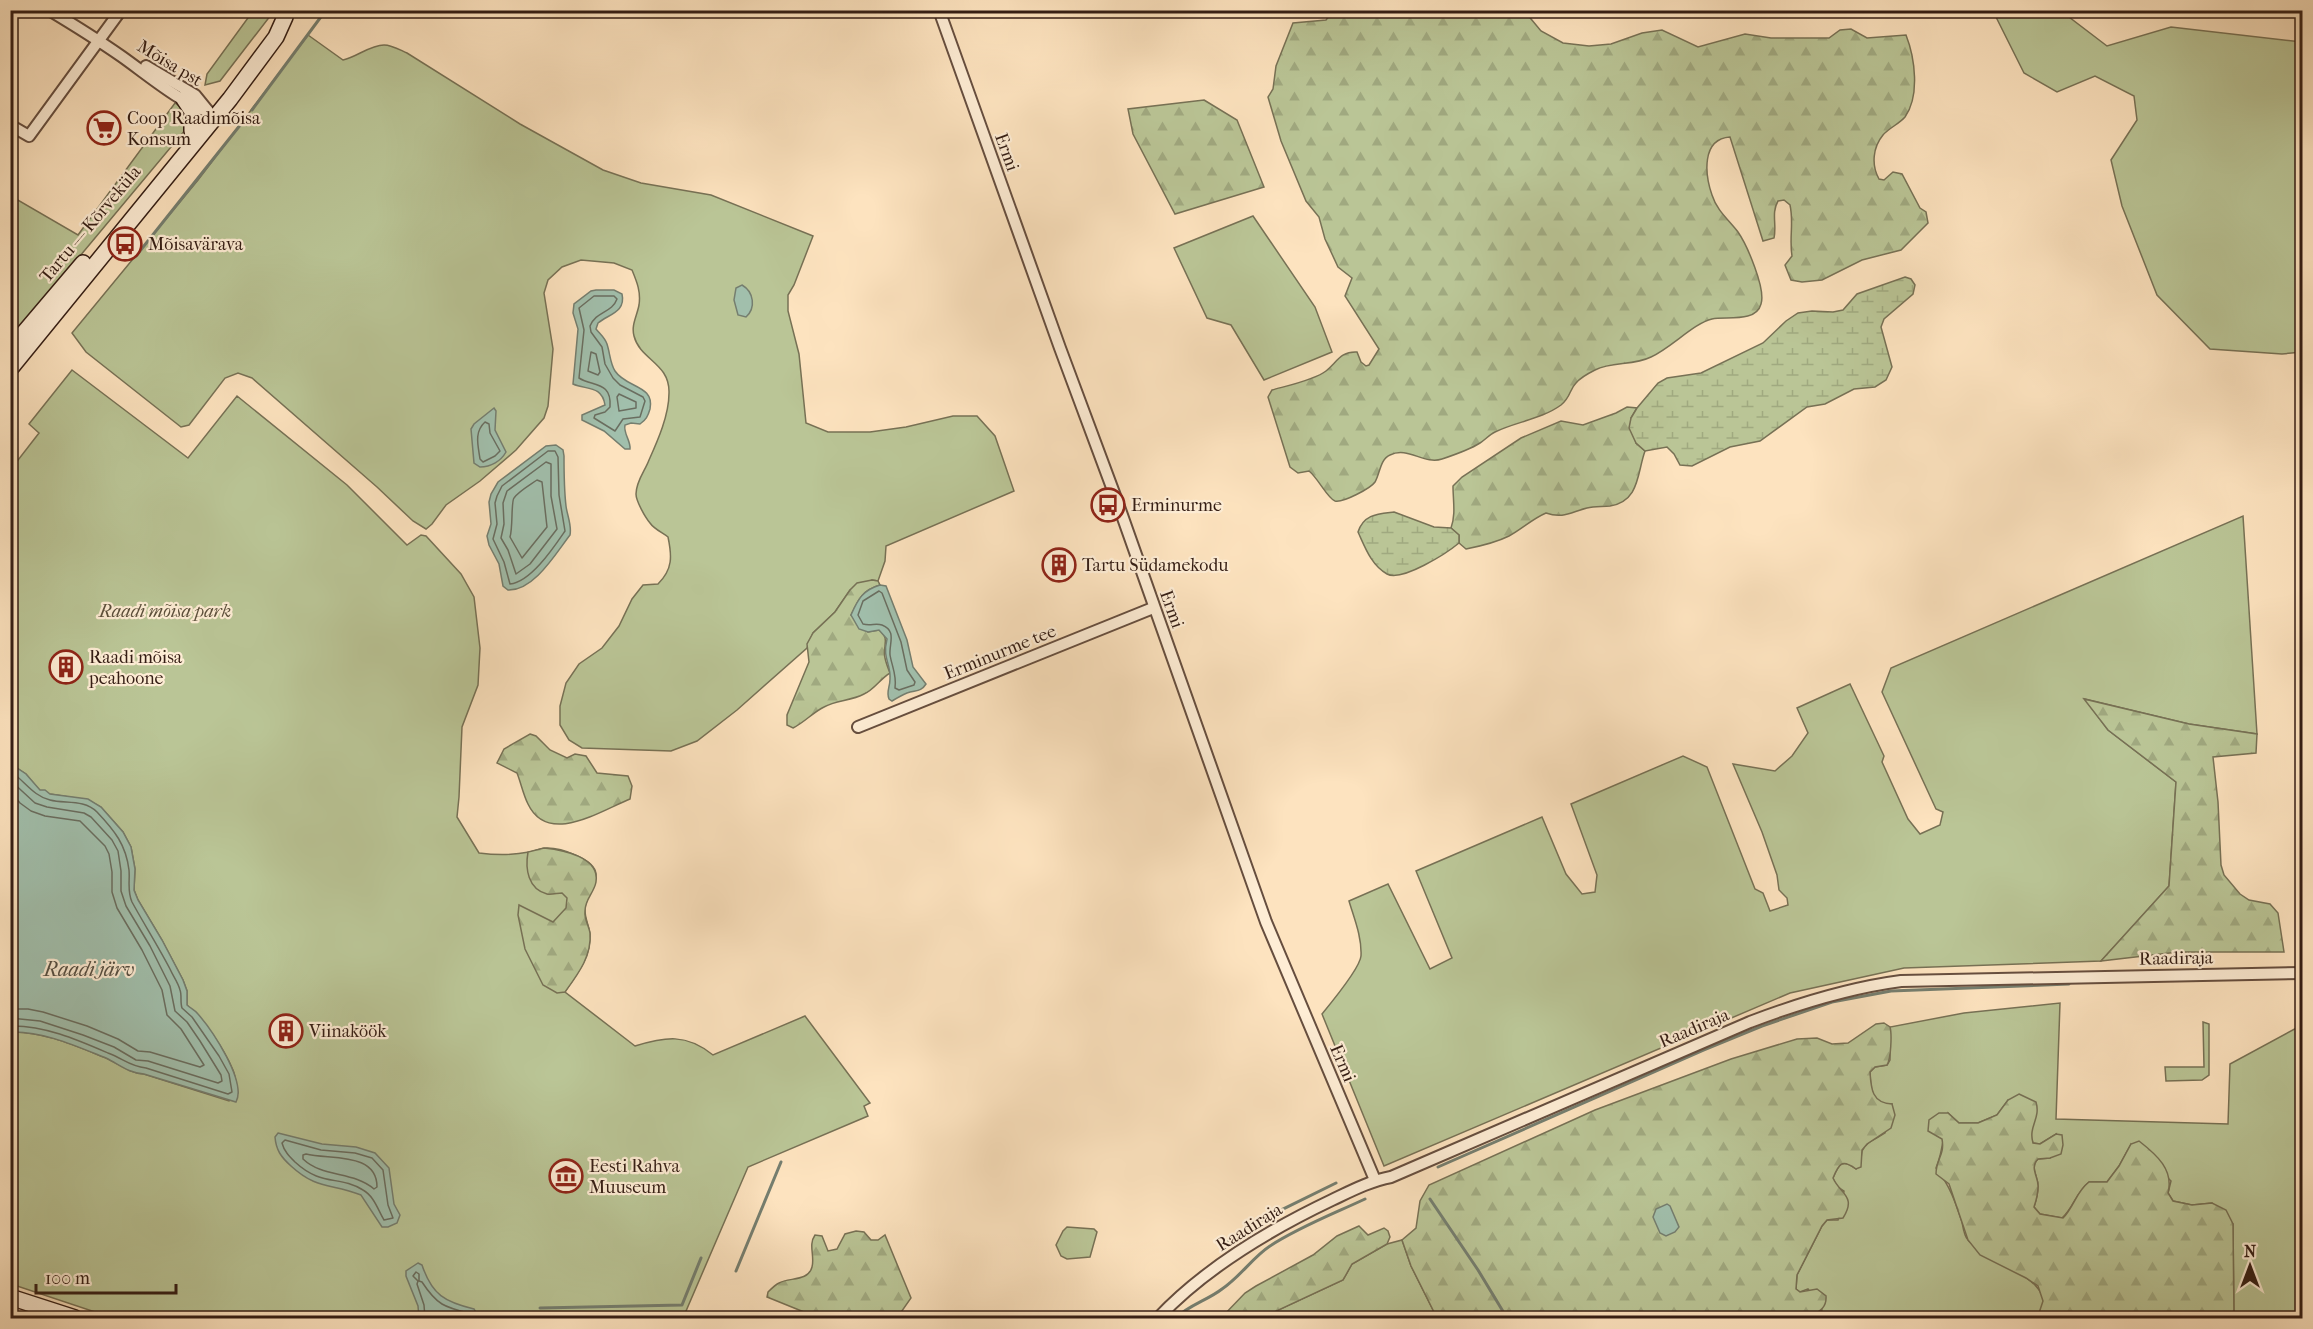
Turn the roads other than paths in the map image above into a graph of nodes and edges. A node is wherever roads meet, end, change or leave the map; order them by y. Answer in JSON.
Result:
{"nodes":[{"id":1,"x":49,"y":10,"type":"edge"},
{"id":2,"x":121,"y":10,"type":"edge"},
{"id":3,"x":939,"y":10,"type":"edge"},
{"id":4,"x":288,"y":14,"type":"edge"},
{"id":5,"x":98,"y":41,"type":"junction"},
{"id":6,"x":111,"y":49,"type":"junction"},
{"id":7,"x":184,"y":99,"type":"junction"},
{"id":8,"x":212,"y":114,"type":"junction"},
{"id":9,"x":10,"y":125,"type":"edge"},
{"id":10,"x":192,"y":131,"type":"junction"},
{"id":11,"x":10,"y":349,"type":"edge"},
{"id":12,"x":10,"y":369,"type":"edge"},
{"id":13,"x":1153,"y":608,"type":"junction"},
{"id":14,"x":858,"y":727,"type":"dead end"},
{"id":15,"x":2302,"y":973,"type":"edge"},
{"id":16,"x":1375,"y":1180,"type":"junction"},
{"id":17,"x":10,"y":1297,"type":"edge"},
{"id":18,"x":75,"y":1318,"type":"edge"},
{"id":19,"x":1158,"y":1318,"type":"edge"}],
"edges":[{"from":1,"to":5,"type":"street","name":"Mõisa pst"},
{"from":2,"to":5,"type":"street"},
{"from":3,"to":13,"type":"street","name":"Ermi"},
{"from":4,"to":8,"type":"main road","name":"Tartu — Kõrveküla"},
{"from":5,"to":6,"type":"street","name":"Mõisa pst"},
{"from":5,"to":9,"type":"street"},
{"from":6,"to":7,"type":"street","name":"Mõisa pst"},
{"from":6,"to":8,"type":"street","name":"Mõisa pst"},
{"from":7,"to":8,"type":"street","name":"Mõisa pst"},
{"from":7,"to":10,"type":"main road"},
{"from":8,"to":10,"type":"main road","name":"Tartu — Kõrveküla"},
{"from":8,"to":12,"type":"main road","name":"Tartu — Kõrveküla"},
{"from":10,"to":11,"type":"main road","name":"Tartu — Kõrveküla"},
{"from":13,"to":14,"type":"street","name":"Erminurme tee"},
{"from":13,"to":16,"type":"street","name":"Ermi"},
{"from":15,"to":16,"type":"street","name":"Raadiraja"},
{"from":16,"to":19,"type":"street","name":"Raadiraja"},
{"from":17,"to":18,"type":"main road"}]}
